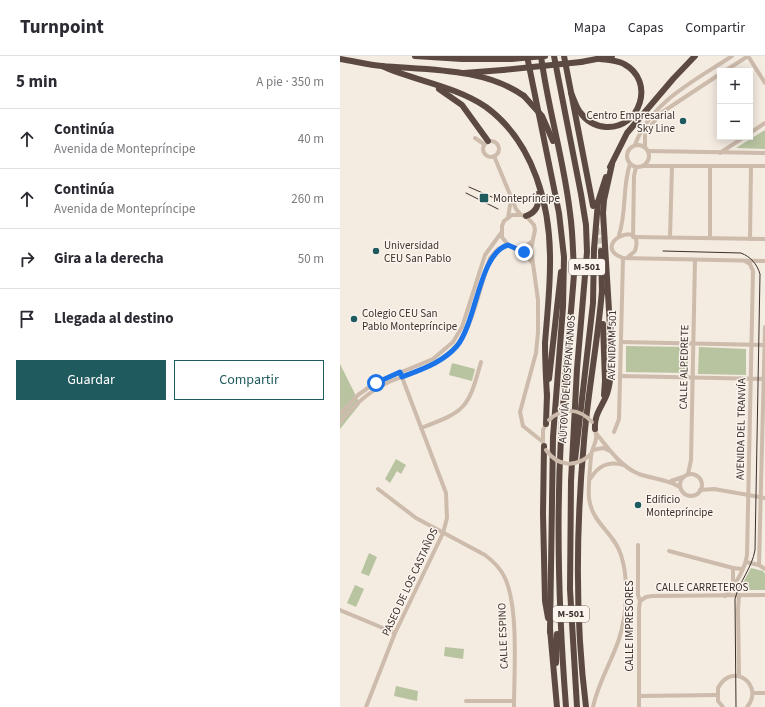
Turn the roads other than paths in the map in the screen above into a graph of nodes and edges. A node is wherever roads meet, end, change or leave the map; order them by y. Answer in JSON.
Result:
{"nodes":[{"id":1,"x":415,"y":56,"type":"edge"},
{"id":2,"x":527,"y":56,"type":"edge"},
{"id":3,"x":540,"y":56,"type":"edge"},
{"id":4,"x":545,"y":56,"type":"edge"},
{"id":5,"x":554,"y":56,"type":"edge"},
{"id":6,"x":564,"y":56,"type":"edge"},
{"id":7,"x":612,"y":56,"type":"edge"},
{"id":8,"x":695,"y":56,"type":"edge"},
{"id":9,"x":732,"y":56,"type":"edge"},
{"id":10,"x":748,"y":56,"type":"edge"},
{"id":11,"x":340,"y":59,"type":"edge"},
{"id":12,"x":600,"y":59,"type":"junction"},
{"id":13,"x":382,"y":66,"type":"junction"},
{"id":14,"x":730,"y":68,"type":"edge"},
{"id":15,"x":458,"y":74,"type":"junction"},
{"id":16,"x":717,"y":76,"type":"edge"},
{"id":17,"x":765,"y":83,"type":"edge"},
{"id":18,"x":433,"y":85,"type":"junction"},
{"id":19,"x":571,"y":93,"type":"junction"},
{"id":20,"x":765,"y":124,"type":"edge"},
{"id":21,"x":753,"y":131,"type":"edge"},
{"id":22,"x":475,"y":138,"type":"dead end"},
{"id":23,"x":740,"y":140,"type":"edge"},
{"id":24,"x":486,"y":142,"type":"junction"},
{"id":25,"x":635,"y":146,"type":"junction"},
{"id":26,"x":645,"y":147,"type":"junction"},
{"id":27,"x":648,"y":151,"type":"junction"},
{"id":28,"x":720,"y":153,"type":"junction"},
{"id":29,"x":765,"y":153,"type":"edge"},
{"id":30,"x":494,"y":156,"type":"junction"},
{"id":31,"x":612,"y":164,"type":"junction"},
{"id":32,"x":630,"y":164,"type":"junction"},
{"id":33,"x":643,"y":166,"type":"junction"},
{"id":34,"x":710,"y":166,"type":"junction"},
{"id":35,"x":751,"y":166,"type":"junction"},
{"id":36,"x":765,"y":166,"type":"edge"},
{"id":37,"x":636,"y":167,"type":"junction"},
{"id":38,"x":672,"y":167,"type":"junction"},
{"id":39,"x":563,"y":171,"type":"junction"},
{"id":40,"x":537,"y":178,"type":"junction"},
{"id":41,"x":511,"y":193,"type":"junction"},
{"id":42,"x":596,"y":204,"type":"junction"},
{"id":43,"x":523,"y":216,"type":"junction"},
{"id":44,"x":508,"y":218,"type":"junction"},
{"id":45,"x":501,"y":233,"type":"junction"},
{"id":46,"x":620,"y":235,"type":"junction"},
{"id":47,"x":633,"y":237,"type":"junction"},
{"id":48,"x":670,"y":237,"type":"junction"},
{"id":49,"x":710,"y":238,"type":"junction"},
{"id":50,"x":750,"y":239,"type":"junction"},
{"id":51,"x":765,"y":239,"type":"edge"},
{"id":52,"x":532,"y":241,"type":"junction"},
{"id":53,"x":508,"y":245,"type":"junction"},
{"id":54,"x":517,"y":248,"type":"junction"},
{"id":55,"x":601,"y":251,"type":"tunnel mouth"},
{"id":56,"x":564,"y":257,"type":"junction"},
{"id":57,"x":625,"y":257,"type":"junction"},
{"id":58,"x":695,"y":260,"type":"junction"},
{"id":59,"x":745,"y":261,"type":"junction"},
{"id":60,"x":765,"y":261,"type":"edge"},
{"id":61,"x":533,"y":264,"type":"junction"},
{"id":62,"x":602,"y":290,"type":"junction"},
{"id":63,"x":765,"y":327,"type":"edge"},
{"id":64,"x":621,"y":342,"type":"junction"},
{"id":65,"x":694,"y":344,"type":"junction"},
{"id":66,"x":752,"y":345,"type":"junction"},
{"id":67,"x":765,"y":345,"type":"edge"},
{"id":68,"x":481,"y":362,"type":"dead end"},
{"id":69,"x":400,"y":372,"type":"junction"},
{"id":70,"x":620,"y":376,"type":"junction"},
{"id":71,"x":402,"y":377,"type":"junction"},
{"id":72,"x":693,"y":377,"type":"junction"},
{"id":73,"x":751,"y":379,"type":"junction"},
{"id":74,"x":764,"y":379,"type":"edge"},
{"id":75,"x":547,"y":398,"type":"junction"},
{"id":76,"x":601,"y":404,"type":"junction"},
{"id":77,"x":340,"y":414,"type":"edge"},
{"id":78,"x":340,"y":422,"type":"edge"},
{"id":79,"x":546,"y":425,"type":"junction"},
{"id":80,"x":422,"y":428,"type":"junction"},
{"id":81,"x":595,"y":431,"type":"junction"},
{"id":82,"x":614,"y":432,"type":"dead end"},
{"id":83,"x":533,"y":434,"type":"junction"},
{"id":84,"x":544,"y":446,"type":"junction"},
{"id":85,"x":592,"y":452,"type":"junction"},
{"id":86,"x":613,"y":452,"type":"junction"},
{"id":87,"x":626,"y":466,"type":"junction"},
{"id":88,"x":688,"y":474,"type":"junction"},
{"id":89,"x":683,"y":477,"type":"junction"},
{"id":90,"x":590,"y":480,"type":"junction"},
{"id":91,"x":571,"y":481,"type":"junction"},
{"id":92,"x":670,"y":481,"type":"junction"},
{"id":93,"x":680,"y":487,"type":"junction"},
{"id":94,"x":378,"y":489,"type":"dead end"},
{"id":95,"x":700,"y":490,"type":"junction"},
{"id":96,"x":748,"y":495,"type":"junction"},
{"id":97,"x":763,"y":498,"type":"edge"},
{"id":98,"x":443,"y":533,"type":"junction"},
{"id":99,"x":638,"y":545,"type":"dead end"},
{"id":100,"x":669,"y":551,"type":"dead end"},
{"id":101,"x":746,"y":562,"type":"junction"},
{"id":102,"x":759,"y":565,"type":"junction"},
{"id":103,"x":733,"y":568,"type":"junction"},
{"id":104,"x":742,"y":569,"type":"junction"},
{"id":105,"x":765,"y":569,"type":"edge"},
{"id":106,"x":733,"y":586,"type":"junction"},
{"id":107,"x":739,"y":595,"type":"junction"},
{"id":108,"x":765,"y":595,"type":"edge"},
{"id":109,"x":725,"y":596,"type":"junction"},
{"id":110,"x":640,"y":601,"type":"junction"},
{"id":111,"x":340,"y":610,"type":"edge"},
{"id":112,"x":559,"y":615,"type":"junction"},
{"id":113,"x":550,"y":632,"type":"junction"},
{"id":114,"x":395,"y":633,"type":"junction"},
{"id":115,"x":739,"y":676,"type":"junction"},
{"id":116,"x":753,"y":693,"type":"junction"},
{"id":117,"x":765,"y":693,"type":"edge"},
{"id":118,"x":717,"y":694,"type":"junction"},
{"id":119,"x":639,"y":696,"type":"junction"},
{"id":120,"x":514,"y":700,"type":"junction"},
{"id":121,"x":466,"y":701,"type":"dead end"},
{"id":122,"x":366,"y":707,"type":"edge"},
{"id":123,"x":514,"y":707,"type":"edge"},
{"id":124,"x":558,"y":707,"type":"edge"},
{"id":125,"x":566,"y":707,"type":"edge"},
{"id":126,"x":577,"y":707,"type":"edge"},
{"id":127,"x":586,"y":707,"type":"edge"},
{"id":128,"x":593,"y":707,"type":"edge"},
{"id":129,"x":639,"y":707,"type":"edge"},
{"id":130,"x":723,"y":707,"type":"edge"},
{"id":131,"x":747,"y":707,"type":"edge"}],
"edges":[{"from":1,"to":4,"type":"highway","bridge":true},
{"from":2,"to":56,"type":"highway"},
{"from":3,"to":39,"type":"highway","name":"AUTOVÍA DE LOS PANTANOS","number":"M-501"},
{"from":5,"to":91,"type":"highway","name":"AUTOVÍA DE LOS PANTANOS","number":"M-501"},
{"from":6,"to":19,"type":"highway"},
{"from":7,"to":12,"type":"highway"},
{"from":8,"to":31,"type":"highway"},
{"from":9,"to":25,"type":"street"},
{"from":10,"to":14,"type":"street"},
{"from":10,"to":17,"type":"street"},
{"from":11,"to":13,"type":"highway"},
{"from":12,"to":15,"type":"highway","bridge":true},
{"from":12,"to":19,"type":"highway"},
{"from":13,"to":15,"type":"highway"},
{"from":13,"to":18,"type":"highway"},
{"from":15,"to":39,"type":"highway","bridge":true},
{"from":16,"to":26,"type":"street"},
{"from":18,"to":24,"type":"highway"},
{"from":18,"to":40,"type":"highway"},
{"from":19,"to":42,"type":"highway"},
{"from":20,"to":21,"type":"street"},
{"from":22,"to":24,"type":"street"},
{"from":23,"to":28,"type":"street"},
{"from":24,"to":30,"type":"street"},
{"from":24,"to":30,"type":"street"},
{"from":25,"to":26,"type":"street"},
{"from":25,"to":32,"type":"street"},
{"from":26,"to":27,"type":"street"},
{"from":27,"to":28,"type":"street"},
{"from":27,"to":33,"type":"street"},
{"from":28,"to":29,"type":"street"},
{"from":30,"to":41,"type":"street"},
{"from":31,"to":42,"type":"highway"},
{"from":31,"to":76,"type":"highway"},
{"from":32,"to":37,"type":"street"},
{"from":32,"to":46,"type":"street"},
{"from":33,"to":37,"type":"street"},
{"from":33,"to":38,"type":"street"},
{"from":34,"to":35,"type":"street"},
{"from":34,"to":38,"type":"street"},
{"from":34,"to":49,"type":"street"},
{"from":35,"to":36,"type":"street"},
{"from":35,"to":50,"type":"street"},
{"from":37,"to":47,"type":"street"},
{"from":38,"to":48,"type":"street"},
{"from":39,"to":112,"type":"highway","name":"AUTOVÍA DE LOS PANTANOS","number":"M-501"},
{"from":40,"to":43,"type":"highway"},
{"from":40,"to":75,"type":"highway"},
{"from":41,"to":43,"type":"street"},
{"from":41,"to":44,"type":"street"},
{"from":42,"to":91,"type":"highway","bridge":true},
{"from":43,"to":44,"type":"street"},
{"from":43,"to":52,"type":"street"},
{"from":44,"to":45,"type":"street"},
{"from":45,"to":53,"type":"street"},
{"from":45,"to":69,"type":"street"},
{"from":46,"to":47,"type":"street"},
{"from":46,"to":57,"type":"street"},
{"from":47,"to":48,"type":"street"},
{"from":47,"to":57,"type":"street"},
{"from":48,"to":49,"type":"street"},
{"from":49,"to":50,"type":"street"},
{"from":50,"to":51,"type":"street"},
{"from":52,"to":54,"type":"street"},
{"from":52,"to":61,"type":"street"},
{"from":53,"to":54,"type":"street"},
{"from":53,"to":71,"type":"street"},
{"from":54,"to":61,"type":"street"},
{"from":55,"to":62,"type":"highway"},
{"from":56,"to":75,"type":"highway"},
{"from":56,"to":113,"type":"highway"},
{"from":57,"to":58,"type":"street"},
{"from":57,"to":64,"type":"street","name":"AVENIDA M-501"},
{"from":58,"to":59,"type":"street"},
{"from":58,"to":65,"type":"street","name":"CALLE ALPEDRETE"},
{"from":59,"to":60,"type":"street"},
{"from":59,"to":66,"type":"street","name":"AVENIDA DEL TRANVÍA"},
{"from":61,"to":83,"type":"street"},
{"from":62,"to":76,"type":"highway"},
{"from":62,"to":127,"type":"highway"},
{"from":63,"to":67,"type":"street","name":"AVENIDA DEL TRANVÍA"},
{"from":64,"to":65,"type":"street"},
{"from":64,"to":70,"type":"street","name":"AVENIDA M-501"},
{"from":65,"to":66,"type":"street"},
{"from":65,"to":72,"type":"street","name":"CALLE ALPEDRETE"},
{"from":66,"to":67,"type":"street"},
{"from":66,"to":73,"type":"street","name":"AVENIDA DEL TRANVÍA"},
{"from":67,"to":74,"type":"street","name":"AVENIDA DEL TRANVÍA"},
{"from":68,"to":80,"type":"street"},
{"from":69,"to":71,"type":"street","name":"PASEO DE LOS CASTAÑOS"},
{"from":69,"to":77,"type":"street"},
{"from":70,"to":72,"type":"street"},
{"from":70,"to":82,"type":"street","name":"AVENIDA M-501"},
{"from":71,"to":78,"type":"street"},
{"from":71,"to":80,"type":"street","name":"PASEO DE LOS CASTAÑOS"},
{"from":72,"to":73,"type":"street"},
{"from":72,"to":88,"type":"street","name":"CALLE ALPEDRETE"},
{"from":73,"to":74,"type":"street"},
{"from":73,"to":96,"type":"street","name":"AVENIDA DEL TRANVÍA"},
{"from":74,"to":97,"type":"street","name":"AVENIDA DEL TRANVÍA"},
{"from":75,"to":79,"type":"highway"},
{"from":76,"to":81,"type":"highway"},
{"from":79,"to":81,"type":"street","bridge":true},
{"from":79,"to":83,"type":"street"},
{"from":79,"to":84,"type":"street"},
{"from":80,"to":98,"type":"street","name":"PASEO DE LOS CASTAÑOS"},
{"from":81,"to":85,"type":"street"},
{"from":81,"to":86,"type":"street"},
{"from":83,"to":84,"type":"street"},
{"from":84,"to":85,"type":"street","bridge":true},
{"from":84,"to":113,"type":"highway"},
{"from":85,"to":86,"type":"street"},
{"from":85,"to":90,"type":"street"},
{"from":86,"to":87,"type":"street"},
{"from":87,"to":90,"type":"street"},
{"from":87,"to":92,"type":"street"},
{"from":88,"to":89,"type":"street"},
{"from":88,"to":95,"type":"street"},
{"from":89,"to":92,"type":"street"},
{"from":89,"to":93,"type":"street"},
{"from":90,"to":128,"type":"street"},
{"from":91,"to":126,"type":"highway","name":"AUTOVÍA DE LOS PANTANOS","number":"M-501"},
{"from":92,"to":93,"type":"street"},
{"from":93,"to":95,"type":"street"},
{"from":94,"to":98,"type":"street","name":"CALLE ESPINO"},
{"from":95,"to":96,"type":"street"},
{"from":96,"to":97,"type":"street"},
{"from":96,"to":101,"type":"street","name":"AVENIDA DEL TRANVÍA"},
{"from":97,"to":102,"type":"street","name":"AVENIDA DEL TRANVÍA"},
{"from":98,"to":114,"type":"street","name":"PASEO DE LOS CASTAÑOS"},
{"from":98,"to":120,"type":"street","name":"CALLE ESPINO"},
{"from":99,"to":110,"type":"street","name":"CALLE IMPRESORES"},
{"from":100,"to":103,"type":"street"},
{"from":101,"to":102,"type":"street"},
{"from":101,"to":104,"type":"street","name":"AVENIDA DEL TRANVÍA"},
{"from":102,"to":105,"type":"street"},
{"from":103,"to":104,"type":"street"},
{"from":103,"to":106,"type":"street"},
{"from":104,"to":106,"type":"street","name":"AVENIDA DEL TRANVÍA"},
{"from":106,"to":109,"type":"street","name":"AVENIDA DEL TRANVÍA"},
{"from":107,"to":108,"type":"street","name":"CALLE CARRETEROS"},
{"from":107,"to":109,"type":"street","name":"CALLE CARRETEROS"},
{"from":107,"to":115,"type":"street"},
{"from":109,"to":110,"type":"street","name":"CALLE CARRETEROS"},
{"from":110,"to":119,"type":"street","name":"CALLE IMPRESORES"},
{"from":111,"to":114,"type":"street"},
{"from":112,"to":124,"type":"highway"},
{"from":112,"to":125,"type":"highway","name":"AUTOVÍA DE LOS PANTANOS","number":"M-501"},
{"from":113,"to":124,"type":"highway"},
{"from":114,"to":122,"type":"street","name":"PASEO DE LOS CASTAÑOS"},
{"from":115,"to":116,"type":"street"},
{"from":115,"to":118,"type":"street"},
{"from":116,"to":117,"type":"street"},
{"from":116,"to":131,"type":"street"},
{"from":118,"to":119,"type":"street"},
{"from":118,"to":130,"type":"street"},
{"from":119,"to":129,"type":"street","name":"CALLE IMPRESORES"},
{"from":120,"to":121,"type":"street"},
{"from":120,"to":123,"type":"street","name":"CALLE ESPINO"}]}
